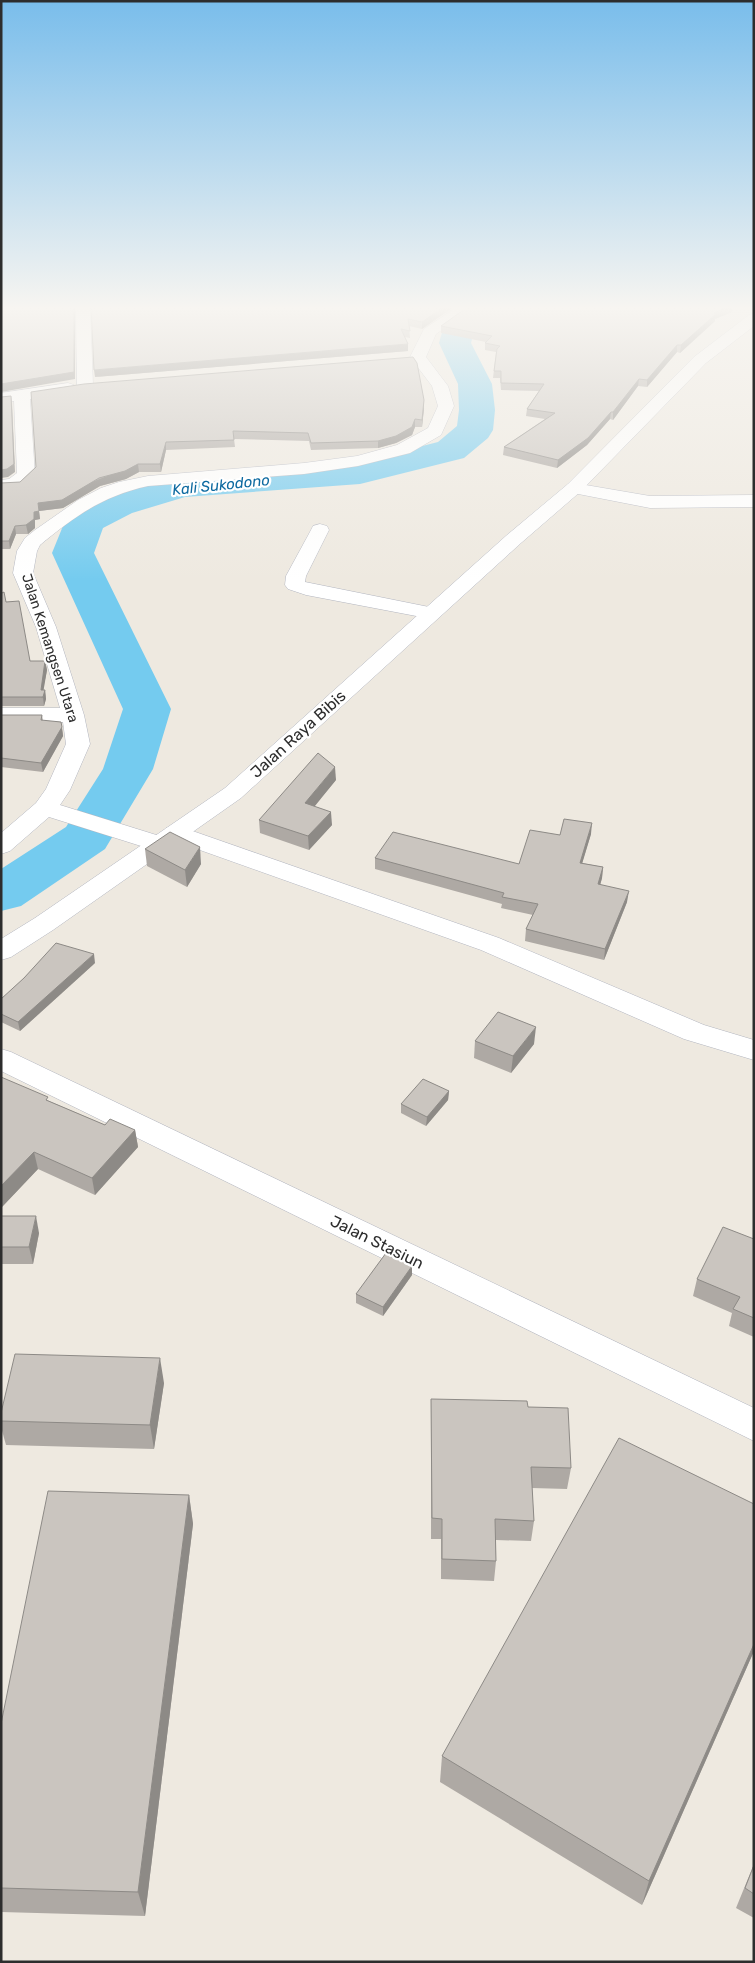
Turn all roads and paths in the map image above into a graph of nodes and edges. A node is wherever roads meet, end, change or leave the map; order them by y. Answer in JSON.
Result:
{"nodes":[{"id":1,"x":22,"y":398,"type":"edge"},
{"id":2,"x":444,"y":398,"type":"edge"},
{"id":3,"x":663,"y":398,"type":"edge"},
{"id":4,"x":1,"y":485,"type":"edge"},
{"id":5,"x":574,"y":488,"type":"junction"},
{"id":6,"x":754,"y":501,"type":"edge"},
{"id":7,"x":320,"y":530,"type":"dead end"},
{"id":8,"x":432,"y":613,"type":"junction"},
{"id":9,"x":1,"y":715,"type":"edge"},
{"id":10,"x":73,"y":715,"type":"junction"},
{"id":11,"x":51,"y":810,"type":"junction"},
{"id":12,"x":168,"y":838,"type":"junction"},
{"id":13,"x":1,"y":846,"type":"edge"},
{"id":14,"x":1,"y":951,"type":"edge"},
{"id":15,"x":754,"y":1050,"type":"edge"},
{"id":16,"x":1,"y":1059,"type":"edge"},
{"id":17,"x":754,"y":1425,"type":"edge"}],
"edges":[{"from":1,"to":4,"type":"street"},
{"from":2,"to":10,"type":"street","name":"Jalan Kemangsen Utara"},
{"from":3,"to":5,"type":"street","name":"Jalan Raya Bibis"},
{"from":5,"to":6,"type":"street"},
{"from":5,"to":8,"type":"street","name":"Jalan Raya Bibis"},
{"from":7,"to":8,"type":"street"},
{"from":8,"to":12,"type":"street","name":"Jalan Raya Bibis"},
{"from":9,"to":10,"type":"street"},
{"from":10,"to":11,"type":"street","name":"Jalan Kemangsen Utara"},
{"from":11,"to":12,"type":"street"},
{"from":11,"to":13,"type":"street","name":"Jalan Kemangsen Utara"},
{"from":12,"to":14,"type":"street","name":"Jalan Raya Bibis"},
{"from":12,"to":15,"type":"street"},
{"from":16,"to":17,"type":"street","name":"Jalan Stasiun"}]}
